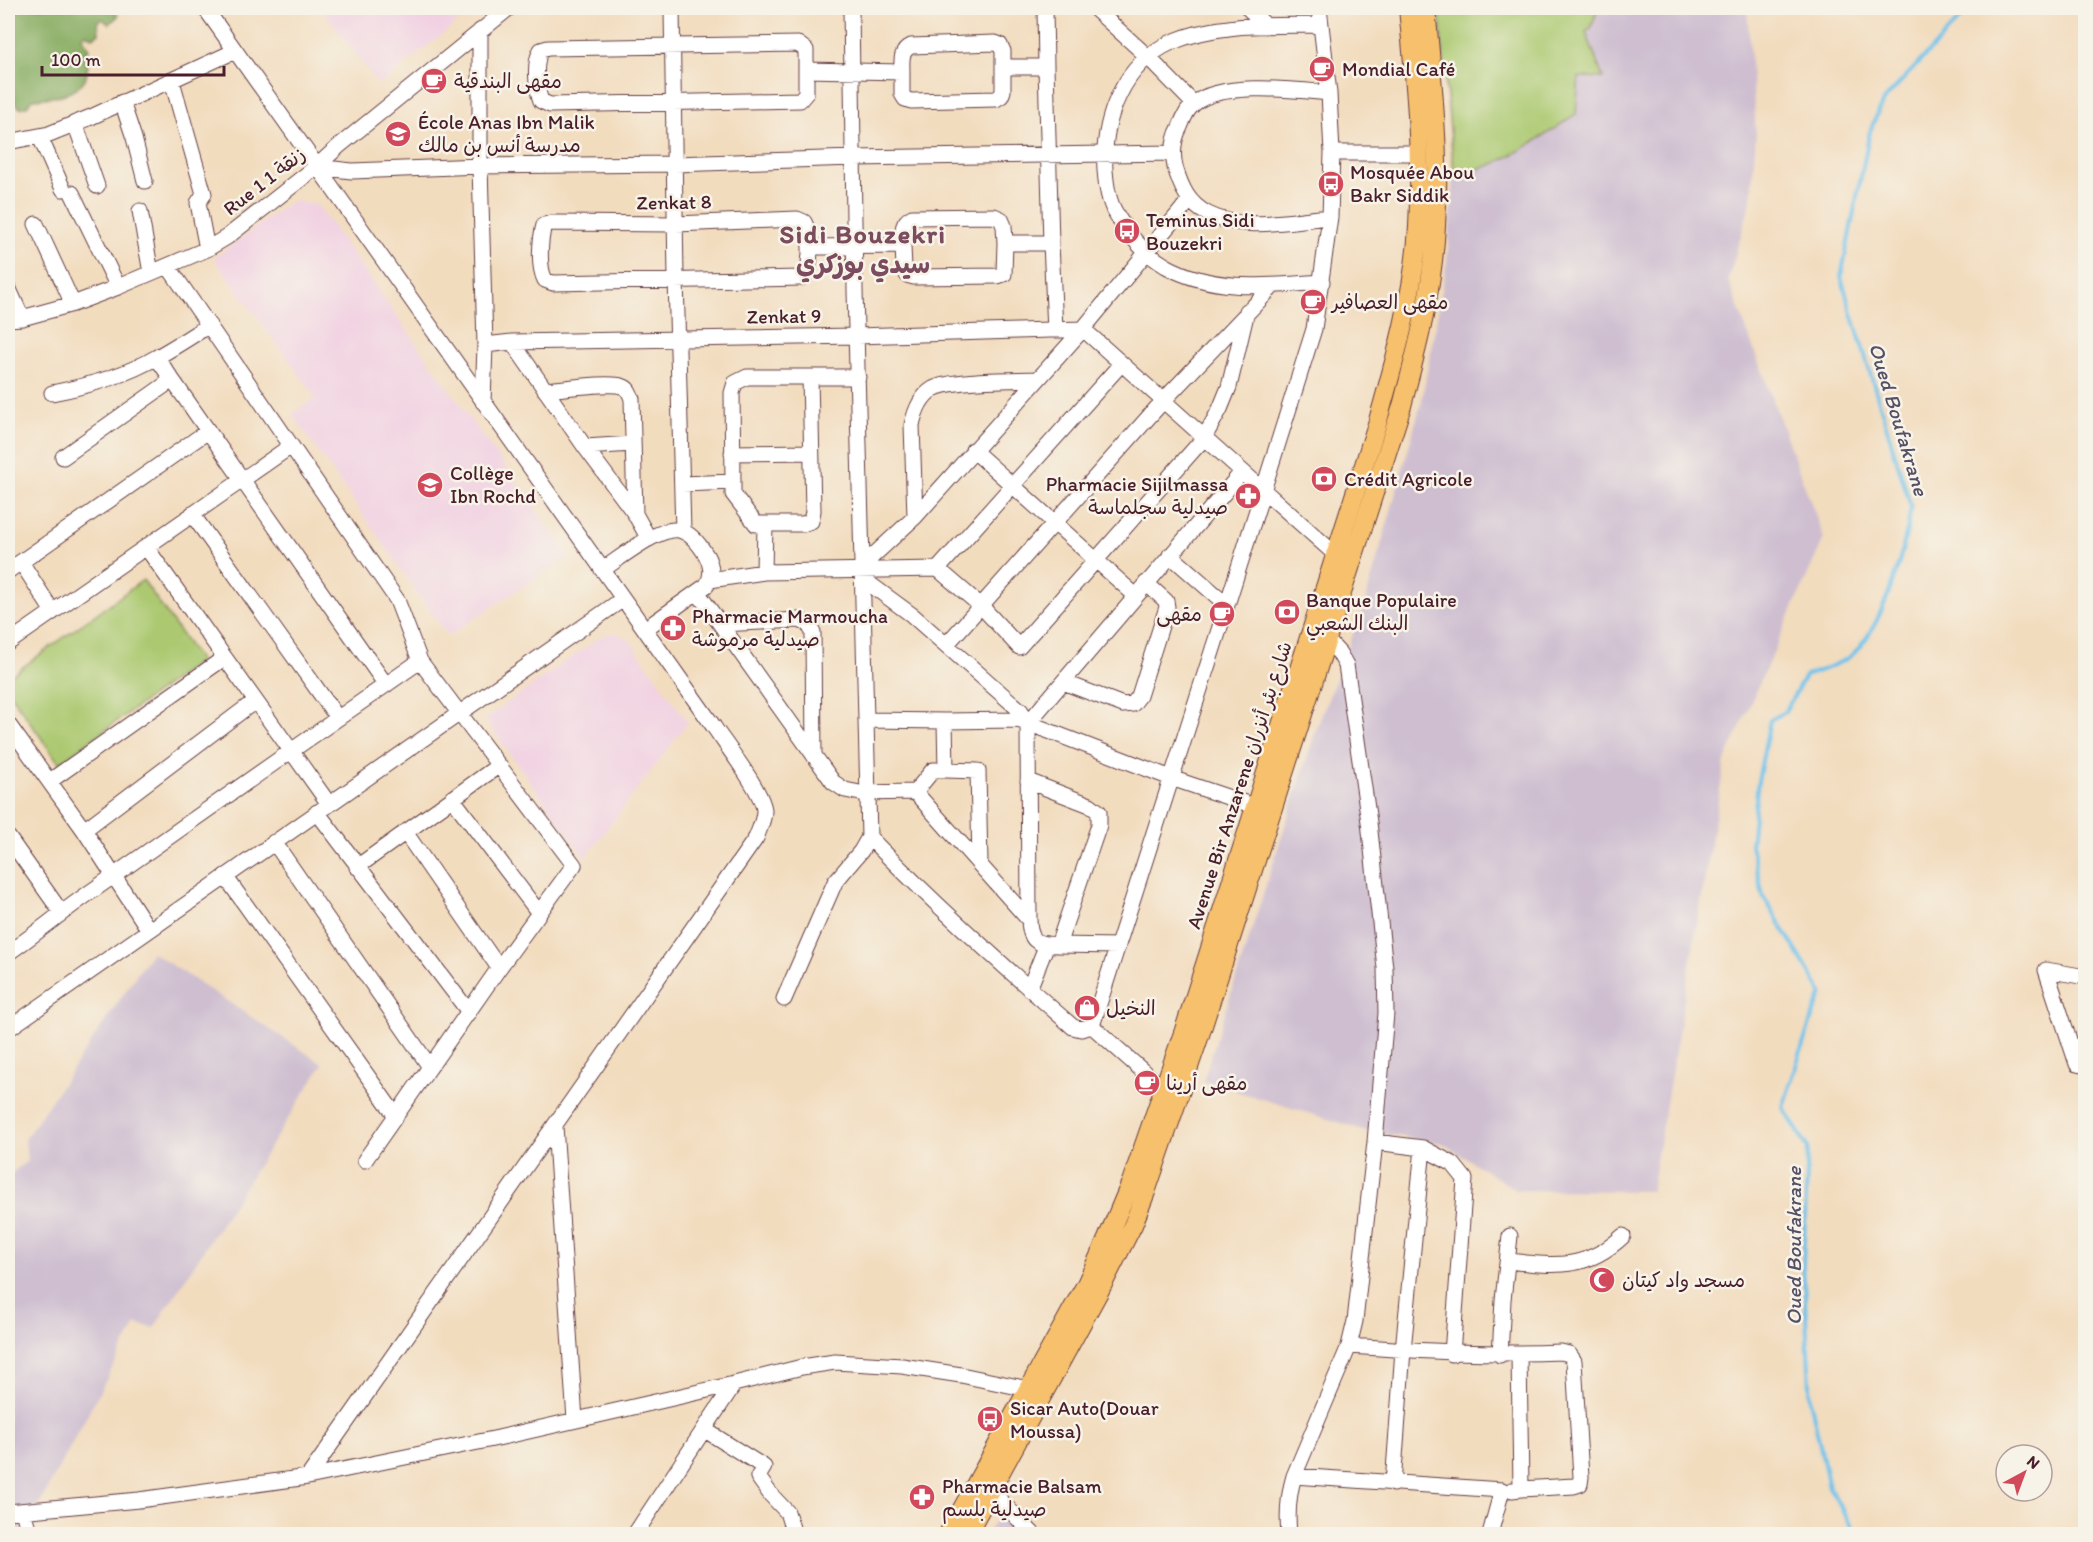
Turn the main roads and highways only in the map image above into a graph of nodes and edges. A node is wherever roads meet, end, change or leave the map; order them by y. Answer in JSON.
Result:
{"nodes":[{"id":1,"x":1408,"y":8,"type":"edge"},
{"id":2,"x":1426,"y":8,"type":"edge"},
{"id":3,"x":948,"y":1534,"type":"edge"},
{"id":4,"x":967,"y":1534,"type":"edge"}],
"edges":[{"from":1,"to":3,"type":"main road","name":"Avenue Bir Anzarene شارع بئر أنزران"},
{"from":2,"to":4,"type":"main road","name":"Avenue Bir Anzarene شارع بئر أنزران"}]}
